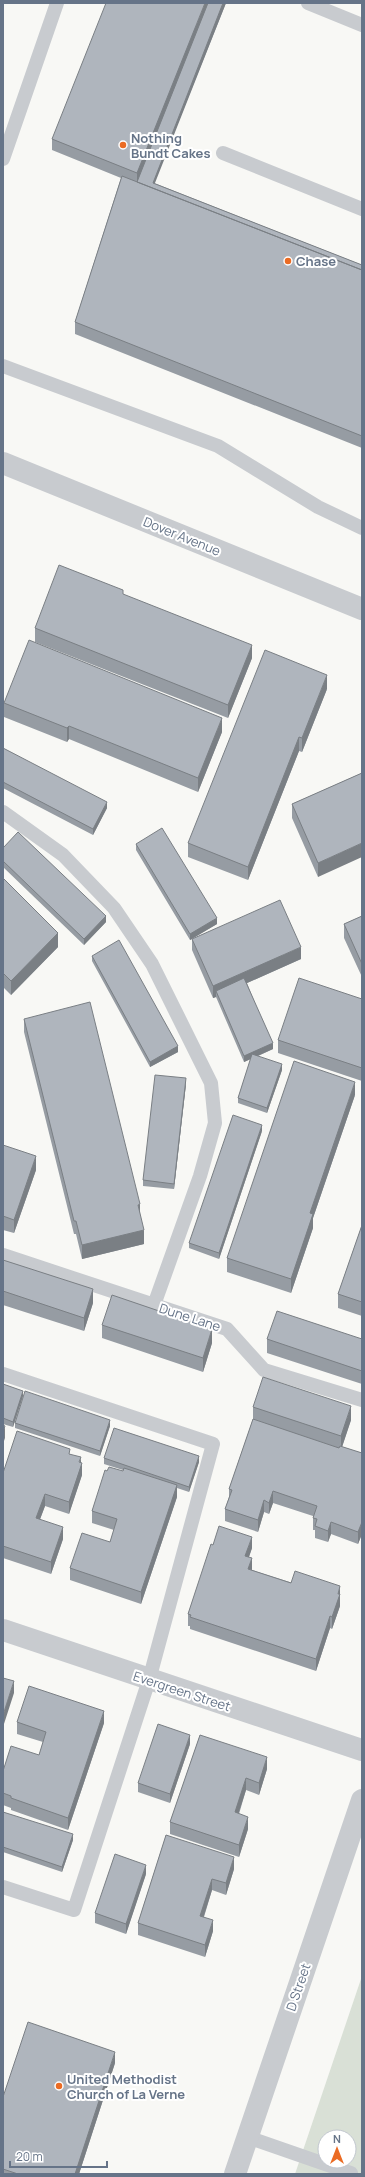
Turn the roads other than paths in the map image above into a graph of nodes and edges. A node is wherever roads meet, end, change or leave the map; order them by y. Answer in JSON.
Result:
{"nodes":[{"id":1,"x":56,"y":3,"type":"edge"},
{"id":2,"x":308,"y":3,"type":"edge"},
{"id":3,"x":362,"y":24,"type":"edge"},
{"id":4,"x":223,"y":153,"type":"dead end"},
{"id":5,"x":3,"y":159,"type":"edge"},
{"id":6,"x":362,"y":209,"type":"edge"},
{"id":7,"x":3,"y":366,"type":"edge"},
{"id":8,"x":3,"y":462,"type":"edge"},
{"id":9,"x":362,"y":528,"type":"edge"},
{"id":10,"x":362,"y":609,"type":"edge"},
{"id":11,"x":3,"y":812,"type":"edge"},
{"id":12,"x":3,"y":1255,"type":"edge"},
{"id":13,"x":154,"y":1305,"type":"junction"},
{"id":14,"x":3,"y":1374,"type":"edge"},
{"id":15,"x":362,"y":1400,"type":"edge"},
{"id":16,"x":3,"y":1630,"type":"edge"},
{"id":17,"x":149,"y":1680,"type":"junction"},
{"id":18,"x":362,"y":1750,"type":"edge"},
{"id":19,"x":362,"y":1800,"type":"edge"},
{"id":20,"x":3,"y":1887,"type":"edge"},
{"id":21,"x":247,"y":2137,"type":"junction"},
{"id":22,"x":351,"y":2173,"type":"dead end"},
{"id":23,"x":235,"y":2174,"type":"edge"}],
"edges":[{"from":1,"to":5,"type":"lane"},
{"from":2,"to":3,"type":"lane"},
{"from":4,"to":6,"type":"lane"},
{"from":7,"to":9,"type":"lane"},
{"from":8,"to":10,"type":"street","name":"Dover Avenue"},
{"from":11,"to":13,"type":"lane"},
{"from":12,"to":13,"type":"lane","name":"Dune Lane"},
{"from":13,"to":15,"type":"lane","name":"Dune Lane"},
{"from":14,"to":17,"type":"lane"},
{"from":16,"to":17,"type":"street","name":"Evergreen Street"},
{"from":17,"to":18,"type":"street","name":"Evergreen Street"},
{"from":17,"to":20,"type":"lane"},
{"from":19,"to":21,"type":"street","name":"D Street"},
{"from":21,"to":22,"type":"lane"},
{"from":21,"to":23,"type":"street","name":"D Street"}]}
